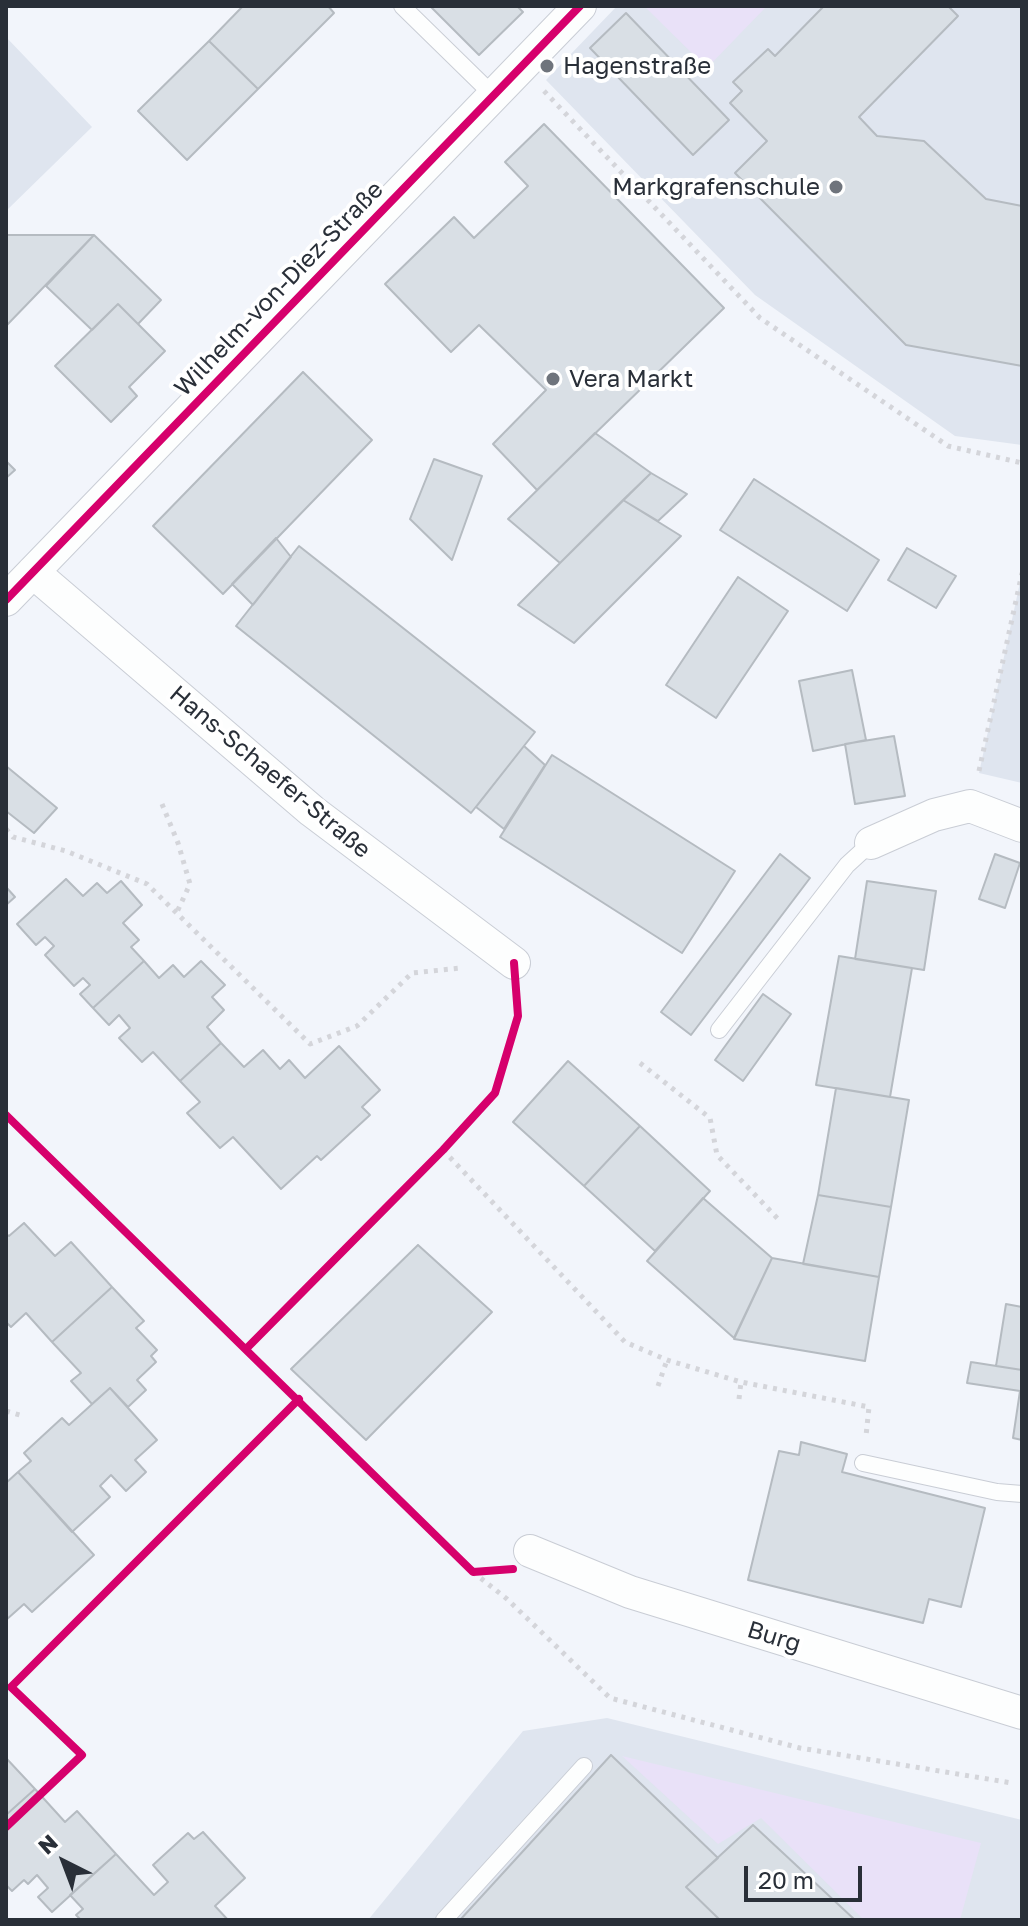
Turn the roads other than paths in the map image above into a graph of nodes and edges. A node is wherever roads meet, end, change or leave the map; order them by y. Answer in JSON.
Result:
{"nodes":[{"id":1,"x":402,"y":6,"type":"edge"},
{"id":2,"x":580,"y":6,"type":"edge"},
{"id":3,"x":494,"y":96,"type":"junction"},
{"id":4,"x":33,"y":572,"type":"junction"},
{"id":5,"x":6,"y":600,"type":"edge"},
{"id":6,"x":1022,"y":826,"type":"edge"},
{"id":7,"x":871,"y":843,"type":"joint"},
{"id":8,"x":514,"y":963,"type":"road end"},
{"id":9,"x":719,"y":1030,"type":"dead end"},
{"id":10,"x":863,"y":1463,"type":"road end"},
{"id":11,"x":1022,"y":1494,"type":"edge"},
{"id":12,"x":530,"y":1551,"type":"dead end"},
{"id":13,"x":1022,"y":1713,"type":"edge"},
{"id":14,"x":584,"y":1766,"type":"dead end"},
{"id":15,"x":444,"y":1920,"type":"edge"}],
"edges":[{"from":1,"to":3,"type":"lane"},
{"from":2,"to":3,"type":"street","name":"Wilhelm-von-Diez-Straße"},
{"from":3,"to":4,"type":"street","name":"Wilhelm-von-Diez-Straße"},
{"from":4,"to":5,"type":"street","name":"Wilhelm-von-Diez-Straße"},
{"from":4,"to":8,"type":"street","name":"Hans-Schaefer-Straße"},
{"from":6,"to":7,"type":"street"},
{"from":7,"to":9,"type":"lane"},
{"from":10,"to":11,"type":"lane"},
{"from":12,"to":13,"type":"street","name":"Burg"},
{"from":14,"to":15,"type":"lane"}]}
